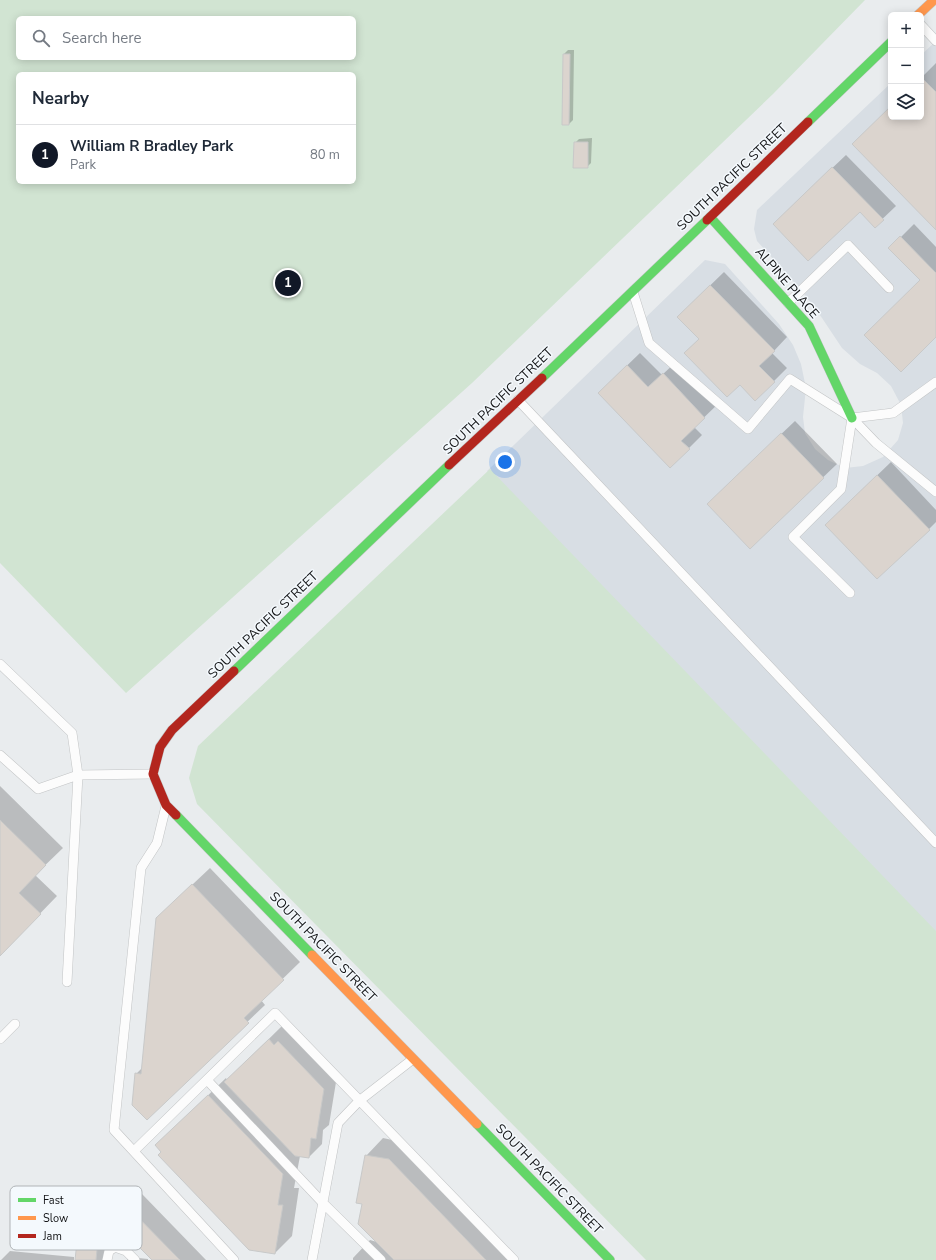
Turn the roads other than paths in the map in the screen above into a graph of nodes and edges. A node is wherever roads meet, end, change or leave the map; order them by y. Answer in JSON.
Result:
{"nodes":[{"id":1,"x":934,"y":0,"type":"edge"},
{"id":2,"x":921,"y":12,"type":"edge"},
{"id":3,"x":924,"y":28,"type":"edge"},
{"id":4,"x":936,"y":41,"type":"edge"},
{"id":5,"x":888,"y":45,"type":"edge"},
{"id":6,"x":710,"y":217,"type":"junction"},
{"id":7,"x":889,"y":288,"type":"dead end"},
{"id":8,"x":632,"y":291,"type":"junction"},
{"id":9,"x":788,"y":303,"type":"junction"},
{"id":10,"x":936,"y":382,"type":"edge"},
{"id":11,"x":518,"y":400,"type":"junction"},
{"id":12,"x":852,"y":418,"type":"junction"},
{"id":13,"x":936,"y":492,"type":"edge"},
{"id":14,"x":850,"y":593,"type":"dead end"},
{"id":15,"x":0,"y":664,"type":"edge"},
{"id":16,"x":0,"y":755,"type":"edge"},
{"id":17,"x":153,"y":774,"type":"junction"},
{"id":18,"x":78,"y":775,"type":"junction"},
{"id":19,"x":166,"y":804,"type":"junction"},
{"id":20,"x":936,"y":843,"type":"edge"},
{"id":21,"x":67,"y":982,"type":"dead end"},
{"id":22,"x":15,"y":1024,"type":"dead end"},
{"id":23,"x":0,"y":1039,"type":"edge"},
{"id":24,"x":414,"y":1058,"type":"junction"},
{"id":25,"x":207,"y":1080,"type":"junction"},
{"id":26,"x":360,"y":1101,"type":"junction"},
{"id":27,"x":134,"y":1151,"type":"junction"},
{"id":28,"x":323,"y":1204,"type":"junction"},
{"id":29,"x":110,"y":1250,"type":"edge"},
{"id":30,"x":123,"y":1250,"type":"edge"},
{"id":31,"x":106,"y":1260,"type":"edge"},
{"id":32,"x":135,"y":1260,"type":"edge"},
{"id":33,"x":234,"y":1260,"type":"edge"},
{"id":34,"x":312,"y":1260,"type":"edge"},
{"id":35,"x":381,"y":1260,"type":"edge"},
{"id":36,"x":514,"y":1260,"type":"edge"},
{"id":37,"x":610,"y":1260,"type":"edge"}],
"edges":[{"from":1,"to":2,"type":"street"},
{"from":3,"to":4,"type":"lane"},
{"from":5,"to":6,"type":"street","name":"SOUTH PACIFIC STREET"},
{"from":6,"to":8,"type":"street","name":"SOUTH PACIFIC STREET"},
{"from":6,"to":9,"type":"street","name":"ALPINE PLACE"},
{"from":7,"to":9,"type":"lane"},
{"from":8,"to":11,"type":"street","name":"SOUTH PACIFIC STREET"},
{"from":8,"to":12,"type":"lane"},
{"from":9,"to":12,"type":"street","name":"ALPINE PLACE"},
{"from":10,"to":12,"type":"lane"},
{"from":11,"to":17,"type":"street","name":"SOUTH PACIFIC STREET"},
{"from":11,"to":20,"type":"lane"},
{"from":12,"to":13,"type":"lane"},
{"from":12,"to":14,"type":"lane"},
{"from":15,"to":18,"type":"lane"},
{"from":16,"to":18,"type":"lane"},
{"from":17,"to":18,"type":"lane"},
{"from":17,"to":19,"type":"street","name":"SOUTH PACIFIC STREET"},
{"from":18,"to":21,"type":"lane"},
{"from":19,"to":24,"type":"street","name":"SOUTH PACIFIC STREET"},
{"from":19,"to":27,"type":"lane"},
{"from":22,"to":23,"type":"lane"},
{"from":24,"to":26,"type":"lane"},
{"from":24,"to":37,"type":"street","name":"SOUTH PACIFIC STREET"},
{"from":25,"to":26,"type":"lane"},
{"from":25,"to":27,"type":"lane"},
{"from":25,"to":28,"type":"lane"},
{"from":26,"to":28,"type":"lane"},
{"from":26,"to":36,"type":"lane"},
{"from":27,"to":33,"type":"lane"},
{"from":28,"to":34,"type":"lane"},
{"from":28,"to":35,"type":"lane"},
{"from":29,"to":31,"type":"lane"},
{"from":30,"to":32,"type":"lane"}]}
